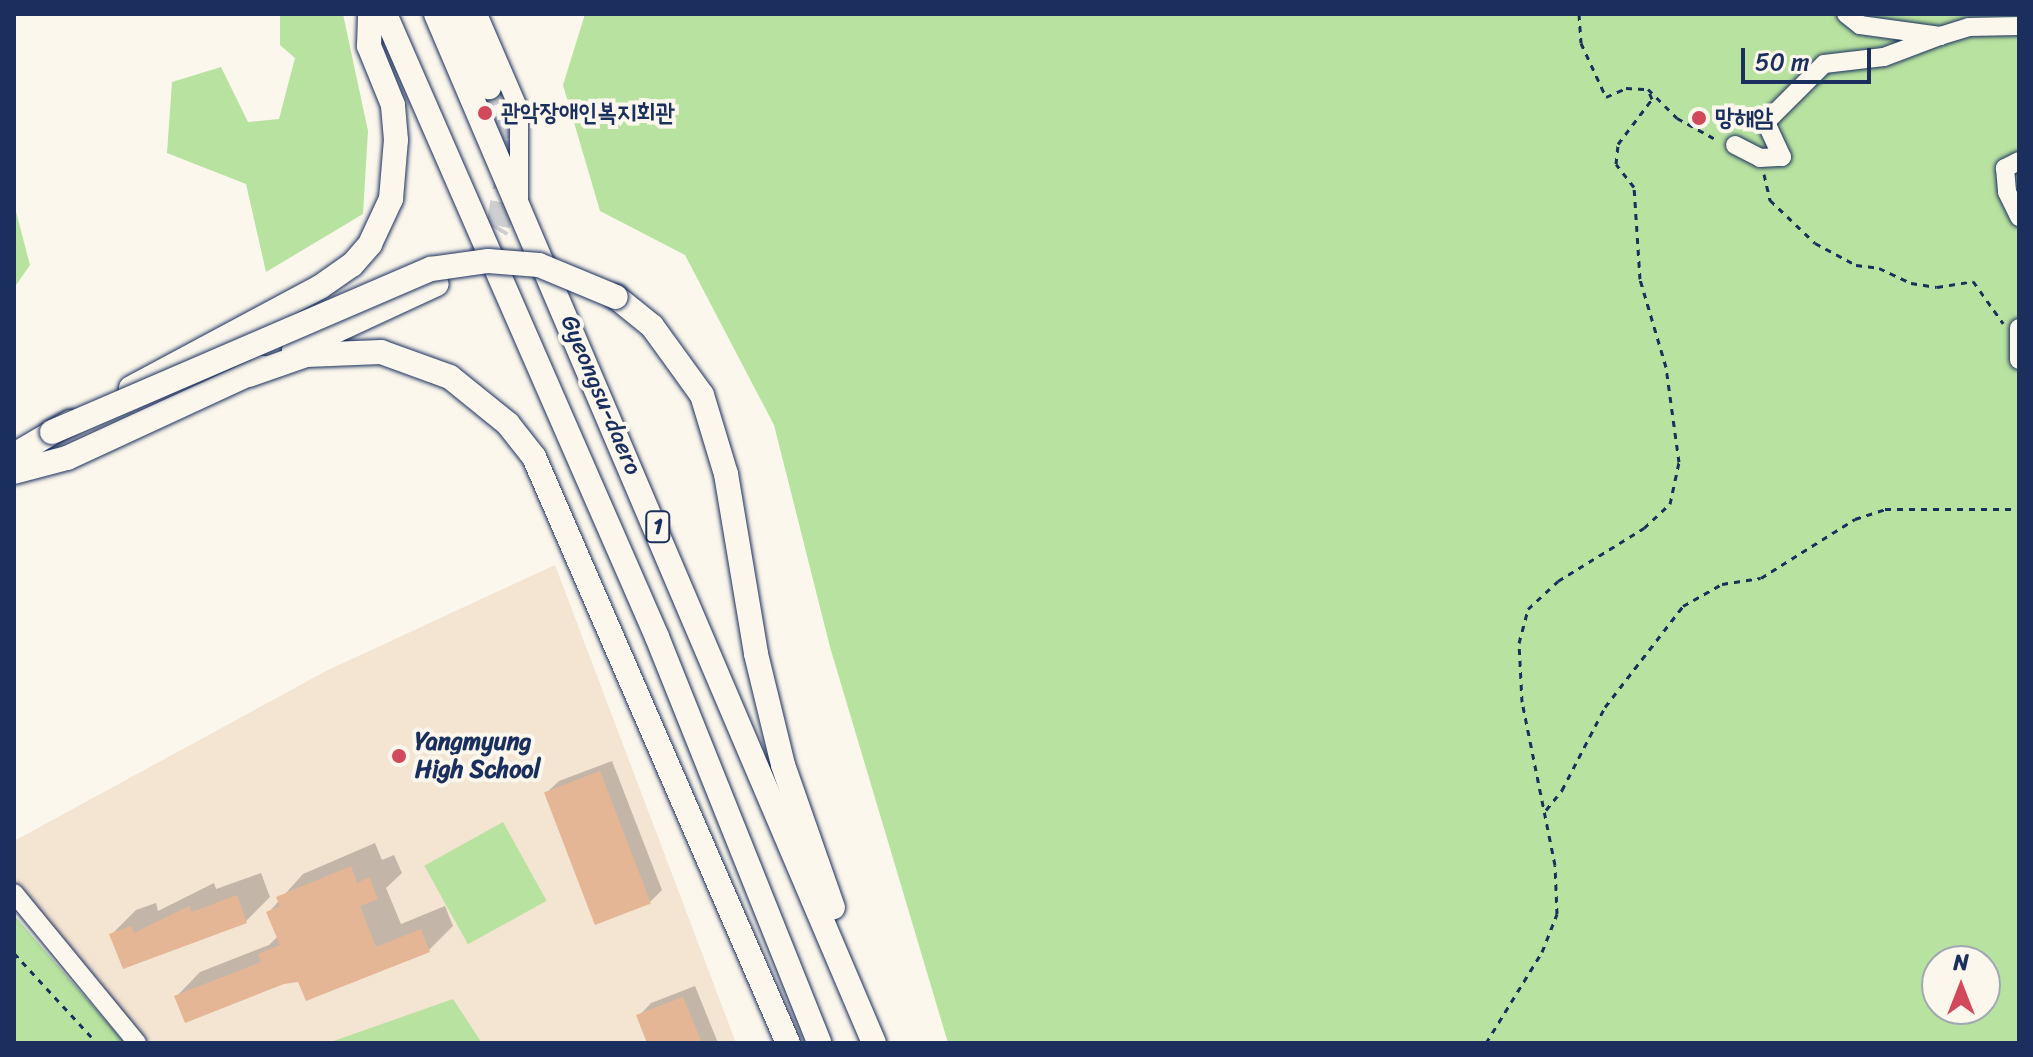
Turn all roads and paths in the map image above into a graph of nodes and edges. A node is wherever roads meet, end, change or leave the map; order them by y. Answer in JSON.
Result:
{"nodes":[{"id":1,"x":370,"y":14,"type":"edge"},
{"id":2,"x":385,"y":14,"type":"edge"},
{"id":3,"x":436,"y":14,"type":"edge"},
{"id":4,"x":457,"y":14,"type":"edge"},
{"id":5,"x":478,"y":14,"type":"edge"},
{"id":6,"x":1579,"y":14,"type":"edge"},
{"id":7,"x":1846,"y":14,"type":"edge"},
{"id":8,"x":2019,"y":26,"type":"edge"},
{"id":9,"x":1940,"y":36,"type":"junction"},
{"id":10,"x":489,"y":87,"type":"tunnel mouth"},
{"id":11,"x":1648,"y":89,"type":"junction"},
{"id":12,"x":1730,"y":144,"type":"joint"},
{"id":13,"x":1760,"y":158,"type":"junction"},
{"id":14,"x":2019,"y":161,"type":"edge"},
{"id":15,"x":519,"y":200,"type":"junction"},
{"id":16,"x":2019,"y":217,"type":"edge"},
{"id":17,"x":437,"y":284,"type":"dead end"},
{"id":18,"x":2018,"y":344,"type":"edge"},
{"id":19,"x":249,"y":375,"type":"junction"},
{"id":20,"x":52,"y":432,"type":"junction"},
{"id":21,"x":14,"y":455,"type":"edge"},
{"id":22,"x":14,"y":472,"type":"edge"},
{"id":23,"x":2019,"y":509,"type":"edge"},
{"id":24,"x":1545,"y":811,"type":"junction"},
{"id":25,"x":14,"y":893,"type":"edge"},
{"id":26,"x":14,"y":953,"type":"edge"},
{"id":27,"x":97,"y":1043,"type":"edge"},
{"id":28,"x":137,"y":1043,"type":"edge"},
{"id":29,"x":788,"y":1043,"type":"edge"},
{"id":30,"x":819,"y":1043,"type":"edge"},
{"id":31,"x":876,"y":1043,"type":"edge"},
{"id":32,"x":1486,"y":1043,"type":"edge"}],
"edges":[{"from":1,"to":20,"type":"main road","bridge":true},
{"from":2,"to":30,"type":"main road","name":"Gyeongsu-daero","number":"1"},
{"from":3,"to":15,"type":"main road","name":"Gyeongsu-daero","number":"1"},
{"from":4,"to":10,"type":"main road"},
{"from":5,"to":15,"type":"street"},
{"from":6,"to":11,"type":"path"},
{"from":7,"to":9,"type":"street"},
{"from":8,"to":9,"type":"street"},
{"from":9,"to":13,"type":"street"},
{"from":11,"to":12,"type":"path"},
{"from":11,"to":24,"type":"path"},
{"from":12,"to":13,"type":"street"},
{"from":13,"to":18,"type":"path"},
{"from":14,"to":16,"type":"street"},
{"from":15,"to":31,"type":"main road","name":"Gyeongsu-daero","number":"1"},
{"from":17,"to":19,"type":"main road"},
{"from":19,"to":22,"type":"main road"},
{"from":19,"to":29,"type":"main road"},
{"from":20,"to":21,"type":"main road"},
{"from":20,"to":31,"type":"main road","bridge":true},
{"from":23,"to":24,"type":"path"},
{"from":24,"to":32,"type":"path"},
{"from":25,"to":28,"type":"street"},
{"from":26,"to":27,"type":"path"}]}
